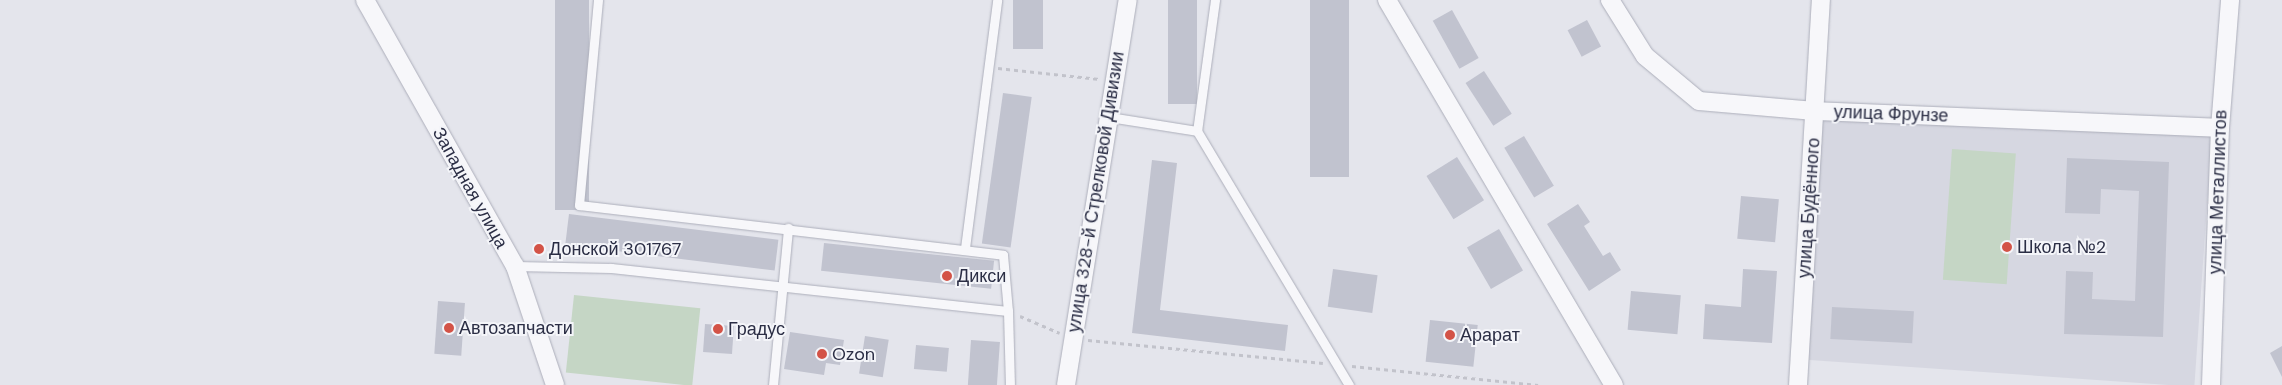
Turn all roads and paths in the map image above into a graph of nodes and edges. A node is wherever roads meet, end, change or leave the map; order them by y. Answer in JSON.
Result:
{"nodes":[{"id":1,"x":364,"y":0,"type":"edge"},
{"id":2,"x":598,"y":0,"type":"edge"},
{"id":3,"x":997,"y":0,"type":"edge"},
{"id":4,"x":1128,"y":0,"type":"edge"},
{"id":5,"x":1215,"y":0,"type":"edge"},
{"id":6,"x":1388,"y":0,"type":"edge"},
{"id":7,"x":1610,"y":0,"type":"edge"},
{"id":8,"x":1821,"y":0,"type":"edge"},
{"id":9,"x":2230,"y":0,"type":"edge"},
{"id":10,"x":988,"y":67,"type":"junction"},
{"id":11,"x":1115,"y":80,"type":"junction"},
{"id":12,"x":1815,"y":111,"type":"junction"},
{"id":13,"x":1109,"y":118,"type":"junction"},
{"id":14,"x":2220,"y":128,"type":"junction"},
{"id":15,"x":1197,"y":131,"type":"junction"},
{"id":16,"x":788,"y":228,"type":"junction"},
{"id":17,"x":965,"y":248,"type":"junction"},
{"id":18,"x":515,"y":266,"type":"junction"},
{"id":19,"x":783,"y":286,"type":"junction"},
{"id":20,"x":1008,"y":311,"type":"junction"},
{"id":21,"x":1072,"y":338,"type":"junction"},
{"id":22,"x":1338,"y":364,"type":"junction"},
{"id":23,"x":555,"y":385,"type":"edge"},
{"id":24,"x":774,"y":385,"type":"edge"},
{"id":25,"x":1010,"y":385,"type":"edge"},
{"id":26,"x":1066,"y":385,"type":"edge"},
{"id":27,"x":1349,"y":385,"type":"edge"},
{"id":28,"x":1538,"y":385,"type":"edge"},
{"id":29,"x":1614,"y":385,"type":"edge"},
{"id":30,"x":1798,"y":385,"type":"edge"},
{"id":31,"x":2211,"y":385,"type":"edge"}],
"edges":[{"from":1,"to":18,"type":"street","name":"Западная улица"},
{"from":2,"to":16,"type":"lane"},
{"from":3,"to":10,"type":"lane"},
{"from":4,"to":11,"type":"street","name":"улица 328-й Стрелковой Дивизии"},
{"from":5,"to":15,"type":"lane"},
{"from":6,"to":29,"type":"street"},
{"from":7,"to":12,"type":"street","name":"улица Фрунзе"},
{"from":8,"to":12,"type":"street","name":"улица Будённого"},
{"from":9,"to":14,"type":"street","name":"улица Металлистов"},
{"from":10,"to":11,"type":"path"},
{"from":10,"to":17,"type":"lane"},
{"from":11,"to":13,"type":"street","name":"улица 328-й Стрелковой Дивизии"},
{"from":12,"to":14,"type":"street","name":"улица Фрунзе"},
{"from":12,"to":30,"type":"street","name":"улица Будённого"},
{"from":13,"to":15,"type":"lane"},
{"from":13,"to":21,"type":"street","name":"улица 328-й Стрелковой Дивизии"},
{"from":14,"to":31,"type":"street","name":"улица Металлистов"},
{"from":15,"to":22,"type":"lane"},
{"from":16,"to":17,"type":"lane"},
{"from":16,"to":19,"type":"lane"},
{"from":17,"to":20,"type":"lane"},
{"from":18,"to":19,"type":"lane"},
{"from":18,"to":23,"type":"street","name":"Западная улица"},
{"from":19,"to":20,"type":"lane"},
{"from":19,"to":24,"type":"lane"},
{"from":20,"to":21,"type":"path"},
{"from":20,"to":25,"type":"lane"},
{"from":21,"to":22,"type":"path"},
{"from":21,"to":26,"type":"street","name":"улица 328-й Стрелковой Дивизии"},
{"from":22,"to":27,"type":"lane"},
{"from":22,"to":28,"type":"path"}]}
